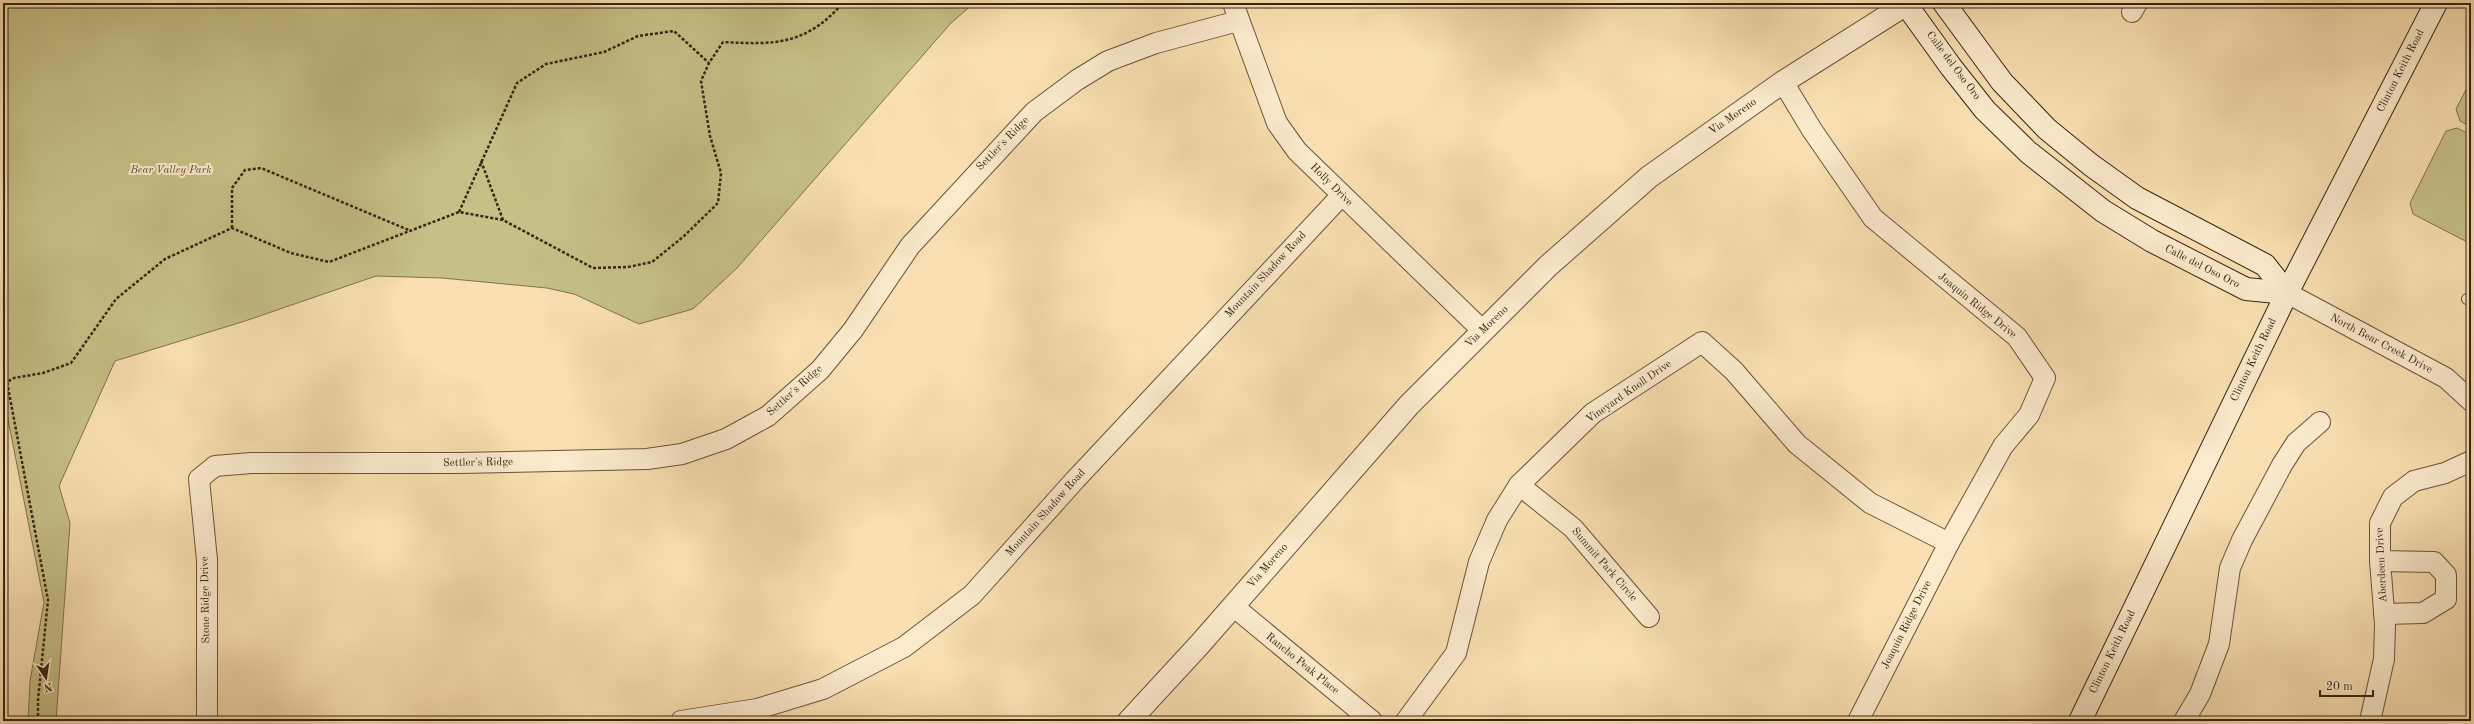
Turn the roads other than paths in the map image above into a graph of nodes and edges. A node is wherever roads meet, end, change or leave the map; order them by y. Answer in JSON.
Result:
{"nodes":[{"id":1,"x":1906,"y":3,"type":"edge"},
{"id":2,"x":1944,"y":3,"type":"edge"},
{"id":3,"x":2436,"y":3,"type":"edge"},
{"id":4,"x":1235,"y":12,"type":"edge"},
{"id":5,"x":1783,"y":82,"type":"junction"},
{"id":6,"x":1341,"y":196,"type":"junction"},
{"id":7,"x":2287,"y":293,"type":"junction"},
{"id":8,"x":1483,"y":331,"type":"junction"},
{"id":9,"x":2471,"y":401,"type":"edge"},
{"id":10,"x":2320,"y":422,"type":"dead end"},
{"id":11,"x":2471,"y":461,"type":"edge"},
{"id":12,"x":200,"y":479,"type":"joint"},
{"id":13,"x":1519,"y":485,"type":"junction"},
{"id":14,"x":1949,"y":542,"type":"junction"},
{"id":15,"x":2380,"y":561,"type":"junction"},
{"id":16,"x":1233,"y":606,"type":"junction"},
{"id":17,"x":2384,"y":614,"type":"junction"},
{"id":18,"x":1649,"y":617,"type":"dead end"},
{"id":19,"x":207,"y":721,"type":"edge"},
{"id":20,"x":681,"y":721,"type":"edge"},
{"id":21,"x":1129,"y":721,"type":"edge"},
{"id":22,"x":1372,"y":721,"type":"edge"},
{"id":23,"x":1406,"y":721,"type":"edge"},
{"id":24,"x":1858,"y":721,"type":"edge"},
{"id":25,"x":2080,"y":721,"type":"edge"},
{"id":26,"x":2184,"y":721,"type":"edge"},
{"id":27,"x":2370,"y":721,"type":"edge"}],
"edges":[{"from":1,"to":5,"type":"main road","name":"Via Moreno"},
{"from":1,"to":7,"type":"main road","name":"Calle del Oso Oro"},
{"from":2,"to":7,"type":"main road"},
{"from":3,"to":7,"type":"main road","name":"Clinton Keith Road"},
{"from":4,"to":6,"type":"street","name":"Holly Drive"},
{"from":4,"to":12,"type":"street","name":"Settler's Ridge"},
{"from":5,"to":8,"type":"main road","name":"Via Moreno"},
{"from":5,"to":14,"type":"street","name":"Joaquin Ridge Drive"},
{"from":6,"to":8,"type":"street","name":"Holly Drive"},
{"from":6,"to":20,"type":"street","name":"Mountain Shadow Road"},
{"from":7,"to":9,"type":"street","name":"North Bear Creek Drive"},
{"from":7,"to":25,"type":"main road","name":"Clinton Keith Road"},
{"from":8,"to":16,"type":"main road","name":"Via Moreno"},
{"from":10,"to":26,"type":"street"},
{"from":11,"to":15,"type":"street","name":"Aberdeen Drive"},
{"from":12,"to":19,"type":"street","name":"Stone Ridge Drive"},
{"from":13,"to":14,"type":"street","name":"Vineyard Knoll Drive"},
{"from":13,"to":18,"type":"street","name":"Summit Park Circle"},
{"from":13,"to":23,"type":"street","name":"Vineyard Knoll Drive"},
{"from":14,"to":24,"type":"street","name":"Joaquin Ridge Drive"},
{"from":15,"to":17,"type":"street","name":"Aberdeen Drive"},
{"from":15,"to":17,"type":"street"},
{"from":16,"to":21,"type":"main road","name":"Via Moreno"},
{"from":16,"to":22,"type":"street","name":"Rancho Peak Place"},
{"from":17,"to":27,"type":"street","name":"Aberdeen Drive"}]}
